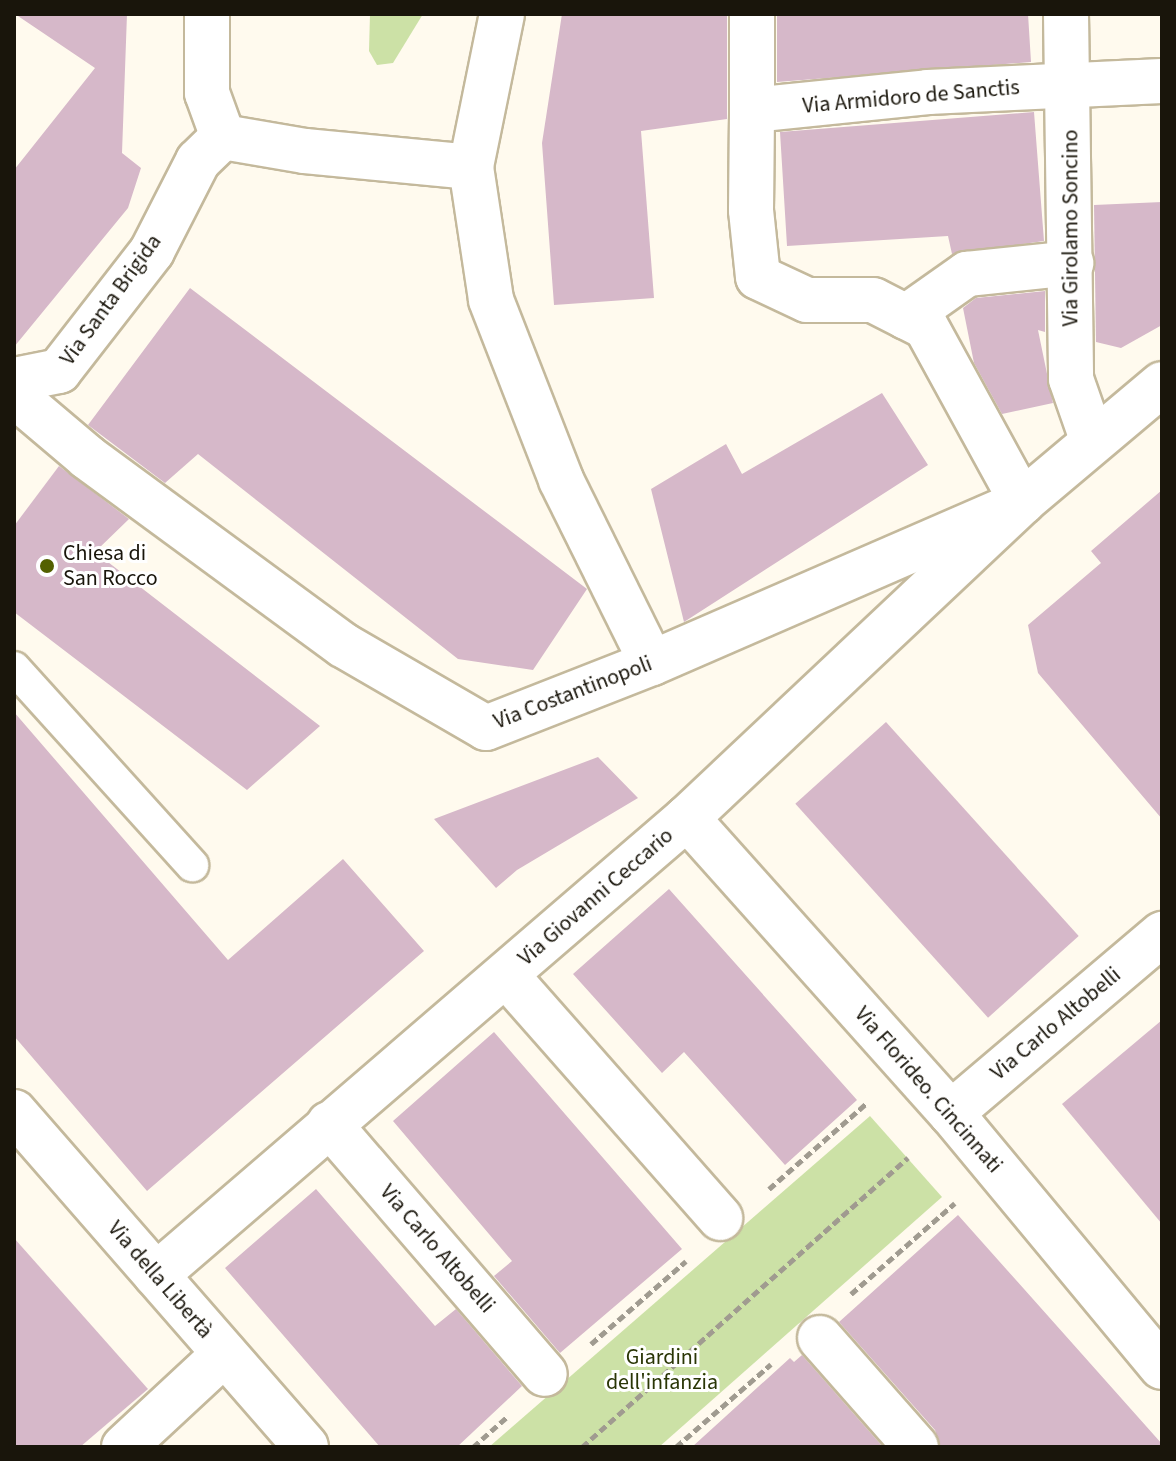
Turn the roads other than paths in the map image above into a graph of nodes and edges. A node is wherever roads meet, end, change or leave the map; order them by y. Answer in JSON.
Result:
{"nodes":[{"id":1,"x":207,"y":14,"type":"edge"},
{"id":2,"x":502,"y":14,"type":"edge"},
{"id":3,"x":752,"y":14,"type":"edge"},
{"id":4,"x":1066,"y":14,"type":"edge"},
{"id":5,"x":1162,"y":81,"type":"edge"},
{"id":6,"x":1070,"y":86,"type":"junction"},
{"id":7,"x":752,"y":110,"type":"junction"},
{"id":8,"x":223,"y":137,"type":"junction"},
{"id":9,"x":471,"y":167,"type":"junction"},
{"id":10,"x":1071,"y":263,"type":"junction"},
{"id":11,"x":906,"y":317,"type":"junction"},
{"id":12,"x":14,"y":380,"type":"edge"},
{"id":13,"x":1162,"y":384,"type":"edge"},
{"id":14,"x":14,"y":395,"type":"edge"},
{"id":15,"x":1092,"y":439,"type":"junction"},
{"id":16,"x":1022,"y":502,"type":"junction"},
{"id":17,"x":652,"y":663,"type":"junction"},
{"id":18,"x":14,"y":668,"type":"edge"},
{"id":19,"x":687,"y":818,"type":"junction"},
{"id":20,"x":192,"y":865,"type":"dead end"},
{"id":21,"x":1162,"y":934,"type":"edge"},
{"id":22,"x":506,"y":975,"type":"junction"},
{"id":23,"x":14,"y":1112,"type":"edge"},
{"id":24,"x":951,"y":1113,"type":"junction"},
{"id":25,"x":329,"y":1124,"type":"junction"},
{"id":26,"x":720,"y":1218,"type":"dead end"},
{"id":27,"x":156,"y":1275,"type":"junction"},
{"id":28,"x":820,"y":1338,"type":"dead end"},
{"id":29,"x":224,"y":1354,"type":"junction"},
{"id":30,"x":1162,"y":1367,"type":"edge"},
{"id":31,"x":545,"y":1374,"type":"dead end"},
{"id":32,"x":124,"y":1447,"type":"edge"},
{"id":33,"x":306,"y":1447,"type":"edge"},
{"id":34,"x":916,"y":1447,"type":"edge"}],
"edges":[{"from":1,"to":8,"type":"street"},
{"from":2,"to":9,"type":"street"},
{"from":3,"to":7,"type":"street"},
{"from":4,"to":6,"type":"street","name":"Via Girolamo Soncino"},
{"from":5,"to":6,"type":"street","name":"Via Armidoro de Sanctis"},
{"from":6,"to":7,"type":"street","name":"Via Armidoro de Sanctis"},
{"from":6,"to":10,"type":"street","name":"Via Girolamo Soncino"},
{"from":7,"to":11,"type":"street"},
{"from":8,"to":9,"type":"street"},
{"from":8,"to":12,"type":"street","name":"Via Santa Brigida"},
{"from":9,"to":17,"type":"street"},
{"from":10,"to":11,"type":"street"},
{"from":10,"to":15,"type":"street","name":"Via Girolamo Soncino"},
{"from":11,"to":16,"type":"street"},
{"from":13,"to":15,"type":"street","name":"Via Costantinopoli"},
{"from":14,"to":17,"type":"street","name":"Via Costantinopoli"},
{"from":15,"to":16,"type":"street","name":"Via Costantinopoli"},
{"from":16,"to":17,"type":"street","name":"Via Costantinopoli"},
{"from":16,"to":19,"type":"street","name":"Via Giovanni Ceccario"},
{"from":18,"to":20,"type":"lane"},
{"from":19,"to":22,"type":"street","name":"Via Giovanni Ceccario"},
{"from":19,"to":24,"type":"street","name":"Via Florideo. Cincinnati"},
{"from":21,"to":24,"type":"street","name":"Via Carlo Altobelli"},
{"from":22,"to":25,"type":"street","name":"Via Giovanni Ceccario"},
{"from":22,"to":26,"type":"street"},
{"from":23,"to":27,"type":"street","name":"Via della Libertà"},
{"from":24,"to":30,"type":"street","name":"Via Florideo. Cincinnati"},
{"from":25,"to":27,"type":"street","name":"Via Giovanni Ceccario"},
{"from":25,"to":31,"type":"street","name":"Via Carlo Altobelli"},
{"from":27,"to":29,"type":"street","name":"Via della Libertà"},
{"from":28,"to":34,"type":"street"},
{"from":29,"to":32,"type":"street"},
{"from":29,"to":33,"type":"street","name":"Via della Libertà"}]}
